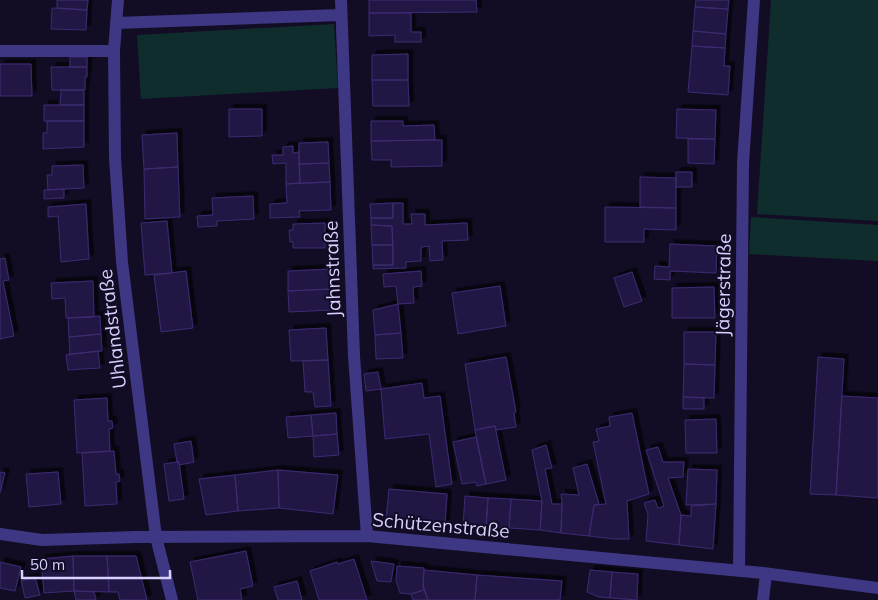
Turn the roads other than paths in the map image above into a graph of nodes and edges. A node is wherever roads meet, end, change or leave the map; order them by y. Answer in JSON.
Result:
{"nodes":[{"id":1,"x":118,"y":0,"type":"edge"},
{"id":2,"x":341,"y":0,"type":"edge"},
{"id":3,"x":754,"y":0,"type":"edge"},
{"id":4,"x":341,"y":15,"type":"junction"},
{"id":5,"x":116,"y":23,"type":"junction"},
{"id":6,"x":0,"y":51,"type":"edge"},
{"id":7,"x":114,"y":51,"type":"junction"},
{"id":8,"x":0,"y":534,"type":"edge"},
{"id":9,"x":367,"y":536,"type":"junction"},
{"id":10,"x":156,"y":537,"type":"junction"},
{"id":11,"x":739,"y":571,"type":"junction"},
{"id":12,"x":766,"y":574,"type":"junction"},
{"id":13,"x":878,"y":588,"type":"edge"},
{"id":14,"x":172,"y":600,"type":"edge"},
{"id":15,"x":763,"y":600,"type":"edge"}],
"edges":[{"from":1,"to":5,"type":"street","name":"Uhlandstraße"},
{"from":2,"to":4,"type":"street","name":"Jahnstraße"},
{"from":3,"to":11,"type":"street","name":"Jägerstraße"},
{"from":4,"to":5,"type":"street"},
{"from":4,"to":9,"type":"street","name":"Jahnstraße"},
{"from":5,"to":7,"type":"street","name":"Uhlandstraße"},
{"from":6,"to":7,"type":"street"},
{"from":7,"to":10,"type":"street","name":"Uhlandstraße"},
{"from":8,"to":10,"type":"street","name":"Schützenstraße"},
{"from":9,"to":10,"type":"street","name":"Schützenstraße"},
{"from":9,"to":11,"type":"street","name":"Schützenstraße"},
{"from":10,"to":14,"type":"street","name":"Uhlandstraße"},
{"from":11,"to":12,"type":"street","name":"Schützenstraße"},
{"from":12,"to":13,"type":"street","name":"Schützenstraße"},
{"from":12,"to":15,"type":"street"}]}
